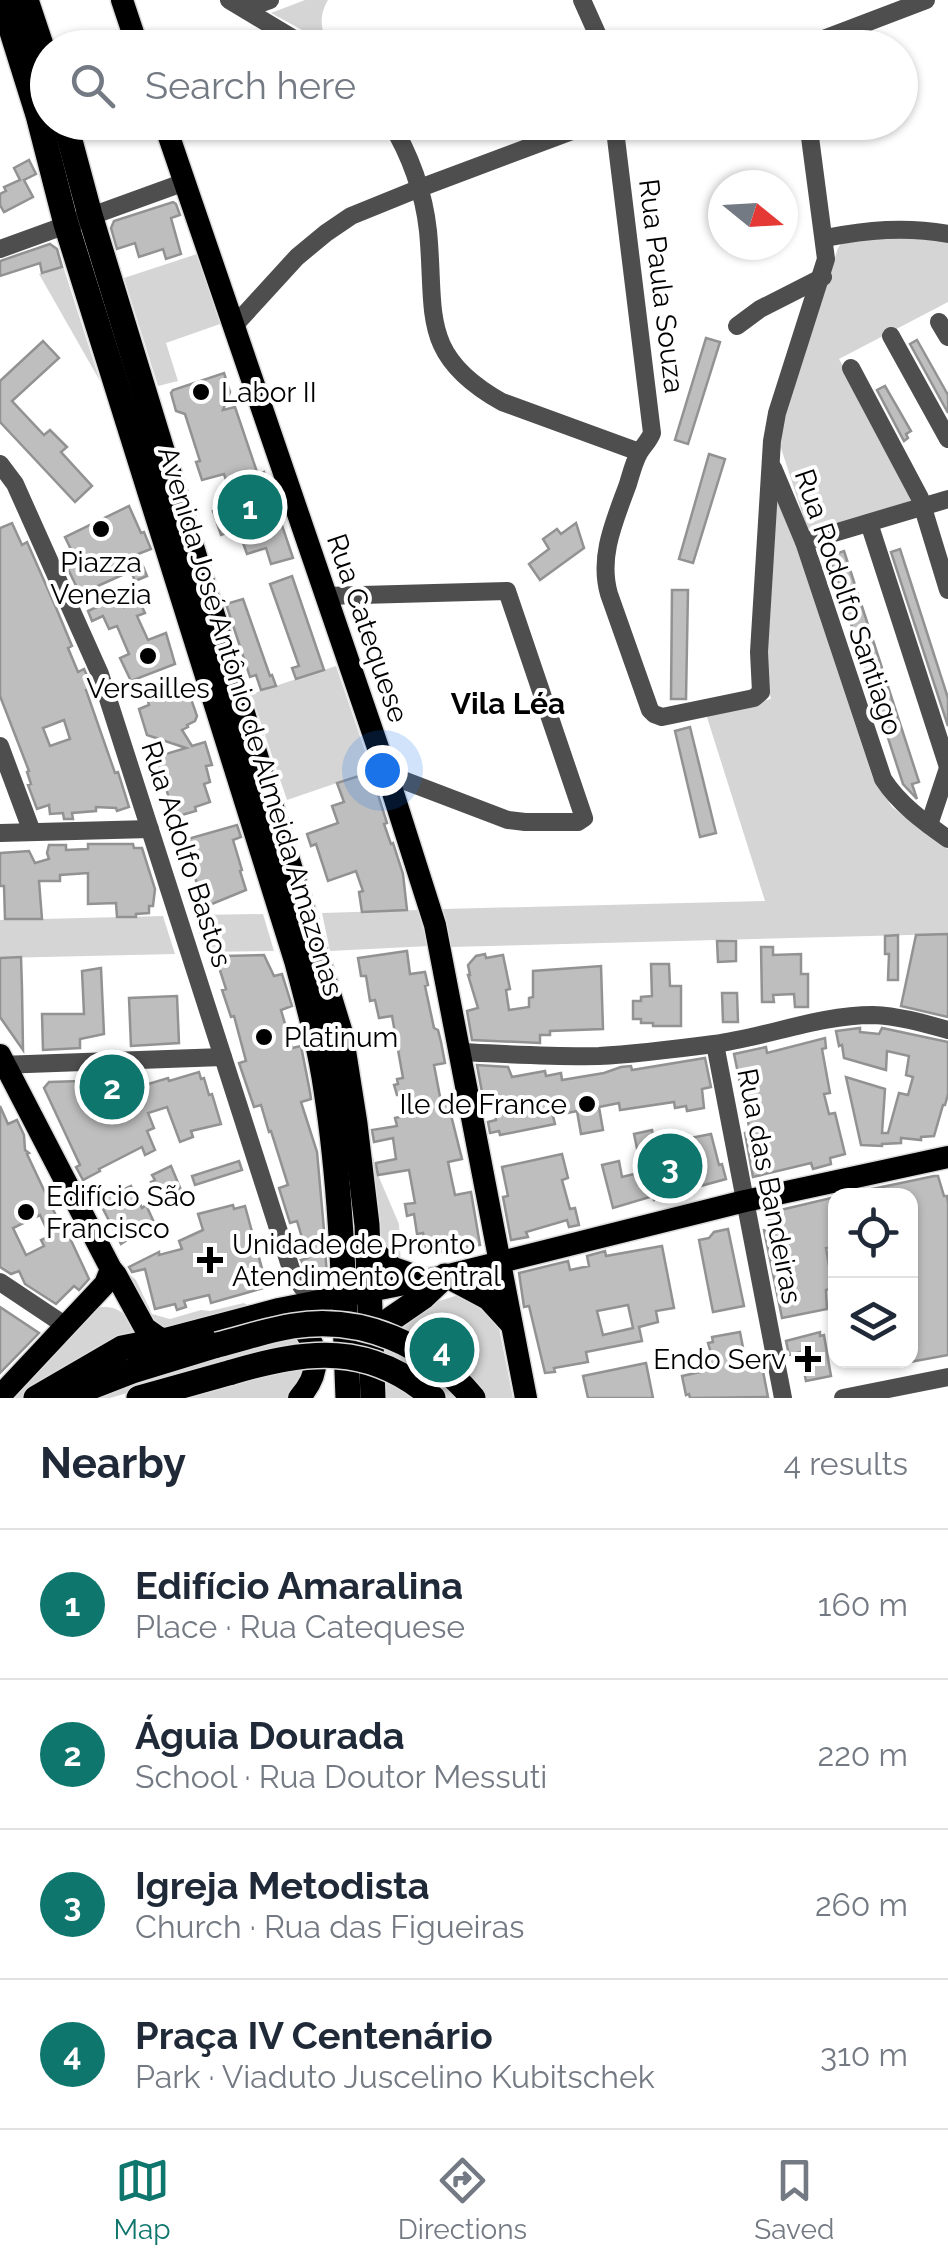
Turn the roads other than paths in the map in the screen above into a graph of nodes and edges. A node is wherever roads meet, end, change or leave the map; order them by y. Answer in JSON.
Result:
{"nodes":[{"id":1,"x":2,"y":0,"type":"edge"},
{"id":2,"x":26,"y":0,"type":"edge"},
{"id":3,"x":122,"y":0,"type":"edge"},
{"id":4,"x":270,"y":0,"type":"edge"},
{"id":5,"x":582,"y":0,"type":"edge"},
{"id":6,"x":926,"y":0,"type":"edge"},
{"id":7,"x":237,"y":4,"type":"edge"},
{"id":8,"x":36,"y":30,"type":"edge"},
{"id":9,"x":132,"y":30,"type":"edge"},
{"id":10,"x":280,"y":30,"type":"edge"},
{"id":11,"x":595,"y":30,"type":"edge"},
{"id":12,"x":847,"y":30,"type":"edge"},
{"id":13,"x":9,"y":57,"type":"edge"},
{"id":14,"x":30,"y":99,"type":"edge"},
{"id":15,"x":48,"y":140,"type":"edge"},
{"id":16,"x":67,"y":140,"type":"edge"},
{"id":17,"x":170,"y":140,"type":"edge"},
{"id":18,"x":400,"y":140,"type":"edge"},
{"id":19,"x":548,"y":140,"type":"edge"},
{"id":20,"x":616,"y":140,"type":"edge"},
{"id":21,"x":810,"y":140,"type":"edge"},
{"id":22,"x":184,"y":182,"type":"junction"},
{"id":23,"x":420,"y":188,"type":"junction"},
{"id":24,"x":78,"y":220,"type":"junction"},
{"id":25,"x":948,"y":234,"type":"edge"},
{"id":26,"x":824,"y":238,"type":"junction"},
{"id":27,"x":0,"y":248,"type":"edge"},
{"id":28,"x":822,"y":276,"type":"junction"},
{"id":29,"x":737,"y":326,"type":"dead end"},
{"id":30,"x":234,"y":328,"type":"junction"},
{"id":31,"x":890,"y":336,"type":"dead end"},
{"id":32,"x":851,"y":368,"type":"dead end"},
{"id":33,"x":948,"y":439,"type":"edge"},
{"id":34,"x":639,"y":452,"type":"junction"},
{"id":35,"x":771,"y":462,"type":"junction"},
{"id":36,"x":4,"y":477,"type":"edge"},
{"id":37,"x":948,"y":499,"type":"edge"},
{"id":38,"x":922,"y":507,"type":"junction"},
{"id":39,"x":869,"y":523,"type":"junction"},
{"id":40,"x":804,"y":542,"type":"junction"},
{"id":41,"x":948,"y":590,"type":"edge"},
{"id":42,"x":325,"y":596,"type":"junction"},
{"id":43,"x":0,"y":746,"type":"edge"},
{"id":44,"x":948,"y":768,"type":"edge"},
{"id":45,"x":387,"y":774,"type":"junction"},
{"id":46,"x":929,"y":825,"type":"junction"},
{"id":47,"x":150,"y":830,"type":"junction"},
{"id":48,"x":32,"y":832,"type":"junction"},
{"id":49,"x":0,"y":833,"type":"edge"},
{"id":50,"x":948,"y":839,"type":"edge"},
{"id":51,"x":948,"y":1030,"type":"edge"},
{"id":52,"x":715,"y":1044,"type":"junction"},
{"id":53,"x":460,"y":1052,"type":"junction"},
{"id":54,"x":222,"y":1058,"type":"junction"},
{"id":55,"x":2,"y":1061,"type":"edge"},
{"id":56,"x":948,"y":1156,"type":"edge"},
{"id":57,"x":745,"y":1201,"type":"junction"},
{"id":58,"x":368,"y":1248,"type":"junction"},
{"id":59,"x":500,"y":1261,"type":"junction"},
{"id":60,"x":111,"y":1270,"type":"junction"},
{"id":61,"x":292,"y":1272,"type":"junction"},
{"id":62,"x":435,"y":1278,"type":"junction"},
{"id":63,"x":0,"y":1282,"type":"edge"},
{"id":64,"x":370,"y":1291,"type":"junction"},
{"id":65,"x":332,"y":1298,"type":"junction"},
{"id":66,"x":89,"y":1302,"type":"junction"},
{"id":67,"x":279,"y":1309,"type":"junction"},
{"id":68,"x":136,"y":1312,"type":"junction"},
{"id":69,"x":512,"y":1325,"type":"junction"},
{"id":70,"x":66,"y":1326,"type":"junction"},
{"id":71,"x":371,"y":1332,"type":"junction"},
{"id":72,"x":162,"y":1340,"type":"junction"},
{"id":73,"x":346,"y":1352,"type":"junction"},
{"id":74,"x":948,"y":1377,"type":"edge"},
{"id":75,"x":0,"y":1396,"type":"edge"},
{"id":76,"x":36,"y":1398,"type":"edge"},
{"id":77,"x":63,"y":1398,"type":"edge"},
{"id":78,"x":139,"y":1398,"type":"edge"},
{"id":79,"x":299,"y":1398,"type":"edge"},
{"id":80,"x":348,"y":1398,"type":"edge"},
{"id":81,"x":373,"y":1398,"type":"edge"},
{"id":82,"x":433,"y":1398,"type":"edge"},
{"id":83,"x":472,"y":1398,"type":"edge"},
{"id":84,"x":526,"y":1398,"type":"edge"},
{"id":85,"x":783,"y":1398,"type":"edge"},
{"id":86,"x":842,"y":1398,"type":"edge"}],
"edges":[{"from":1,"to":13,"type":"highway","name":"Avenida José Antônio de Almeida Amazonas"},
{"from":2,"to":8,"type":"highway"},
{"from":3,"to":9,"type":"main road"},
{"from":4,"to":7,"type":"street"},
{"from":5,"to":11,"type":"street"},
{"from":6,"to":12,"type":"street"},
{"from":7,"to":10,"type":"street"},
{"from":13,"to":14,"type":"highway","name":"Avenida José Antônio de Almeida Amazonas"},
{"from":15,"to":24,"type":"highway","name":"Avenida José Antônio de Almeida Amazonas"},
{"from":16,"to":24,"type":"highway","name":"Avenida José Antônio de Almeida Amazonas"},
{"from":17,"to":22,"type":"main road","name":"Rua Catequese"},
{"from":18,"to":23,"type":"street"},
{"from":19,"to":23,"type":"street"},
{"from":20,"to":34,"type":"street","name":"Rua Paula Souza"},
{"from":21,"to":26,"type":"street","name":"Rua Rodolfo Santiago"},
{"from":22,"to":24,"type":"street"},
{"from":22,"to":30,"type":"main road","name":"Rua Catequese"},
{"from":23,"to":30,"type":"street"},
{"from":23,"to":34,"type":"street"},
{"from":24,"to":27,"type":"street"},
{"from":24,"to":58,"type":"highway","name":"Avenida José Antônio de Almeida Amazonas"},
{"from":24,"to":65,"type":"highway","name":"Avenida José Antônio de Almeida Amazonas"},
{"from":25,"to":26,"type":"street"},
{"from":26,"to":28,"type":"street","name":"Rua Rodolfo Santiago"},
{"from":28,"to":29,"type":"street"},
{"from":28,"to":35,"type":"street","name":"Rua Rodolfo Santiago"},
{"from":30,"to":42,"type":"main road","name":"Rua Catequese"},
{"from":31,"to":33,"type":"street"},
{"from":32,"to":38,"type":"street"},
{"from":34,"to":35,"type":"street","name":"Rua Paula Souza"},
{"from":35,"to":40,"type":"street","name":"Rua Rodolfo Santiago"},
{"from":36,"to":47,"type":"street","name":"Rua Adolfo Bastos"},
{"from":37,"to":38,"type":"street"},
{"from":38,"to":39,"type":"street"},
{"from":38,"to":41,"type":"street"},
{"from":39,"to":40,"type":"street"},
{"from":39,"to":44,"type":"street"},
{"from":40,"to":46,"type":"street","name":"Rua Rodolfo Santiago"},
{"from":42,"to":45,"type":"main road","name":"Rua Catequese"},
{"from":42,"to":45,"type":"street"},
{"from":43,"to":48,"type":"street"},
{"from":44,"to":46,"type":"street"},
{"from":45,"to":53,"type":"main road","name":"Rua Catequese"},
{"from":46,"to":50,"type":"street","name":"Rua Rodolfo Santiago"},
{"from":47,"to":48,"type":"street"},
{"from":47,"to":54,"type":"street","name":"Rua Adolfo Bastos"},
{"from":48,"to":49,"type":"street"},
{"from":51,"to":52,"type":"street"},
{"from":52,"to":53,"type":"street"},
{"from":52,"to":57,"type":"street","name":"Rua das Bandeiras"},
{"from":53,"to":59,"type":"main road","name":"Rua Catequese"},
{"from":54,"to":55,"type":"street"},
{"from":54,"to":61,"type":"street","name":"Rua Adolfo Bastos"},
{"from":55,"to":60,"type":"main road"},
{"from":56,"to":57,"type":"main road"},
{"from":57,"to":59,"type":"main road"},
{"from":57,"to":85,"type":"street","name":"Rua das Bandeiras"},
{"from":58,"to":62,"type":"highway"},
{"from":58,"to":64,"type":"highway","name":"Avenida José Antônio de Almeida Amazonas"},
{"from":59,"to":62,"type":"main road"},
{"from":59,"to":69,"type":"main road","name":"Rua Catequese"},
{"from":60,"to":66,"type":"main road"},
{"from":60,"to":68,"type":"main road"},
{"from":61,"to":65,"type":"street","name":"Rua Adolfo Bastos"},
{"from":61,"to":67,"type":"street"},
{"from":62,"to":64,"type":"main road"},
{"from":62,"to":69,"type":"main road"},
{"from":62,"to":71,"type":"highway"},
{"from":63,"to":70,"type":"street"},
{"from":64,"to":65,"type":"main road"},
{"from":64,"to":71,"type":"highway","name":"Avenida José Antônio de Almeida Amazonas"},
{"from":65,"to":67,"type":"main road"},
{"from":65,"to":73,"type":"highway","name":"Avenida José Antônio de Almeida Amazonas"},
{"from":66,"to":68,"type":"main road"},
{"from":66,"to":70,"type":"main road"},
{"from":67,"to":72,"type":"main road"},
{"from":67,"to":79,"type":"main road"},
{"from":68,"to":72,"type":"main road"},
{"from":69,"to":84,"type":"main road","name":"Rua Catequese"},
{"from":70,"to":75,"type":"main road"},
{"from":71,"to":73,"type":"highway"},
{"from":71,"to":81,"type":"highway","name":"Avenida José Antônio de Almeida Amazonas"},
{"from":72,"to":76,"type":"highway"},
{"from":73,"to":80,"type":"highway","name":"Avenida José Antônio de Almeida Amazonas"},
{"from":74,"to":86,"type":"street"},
{"from":77,"to":83,"type":"highway","bridge":true},
{"from":78,"to":82,"type":"highway","bridge":true}]}
